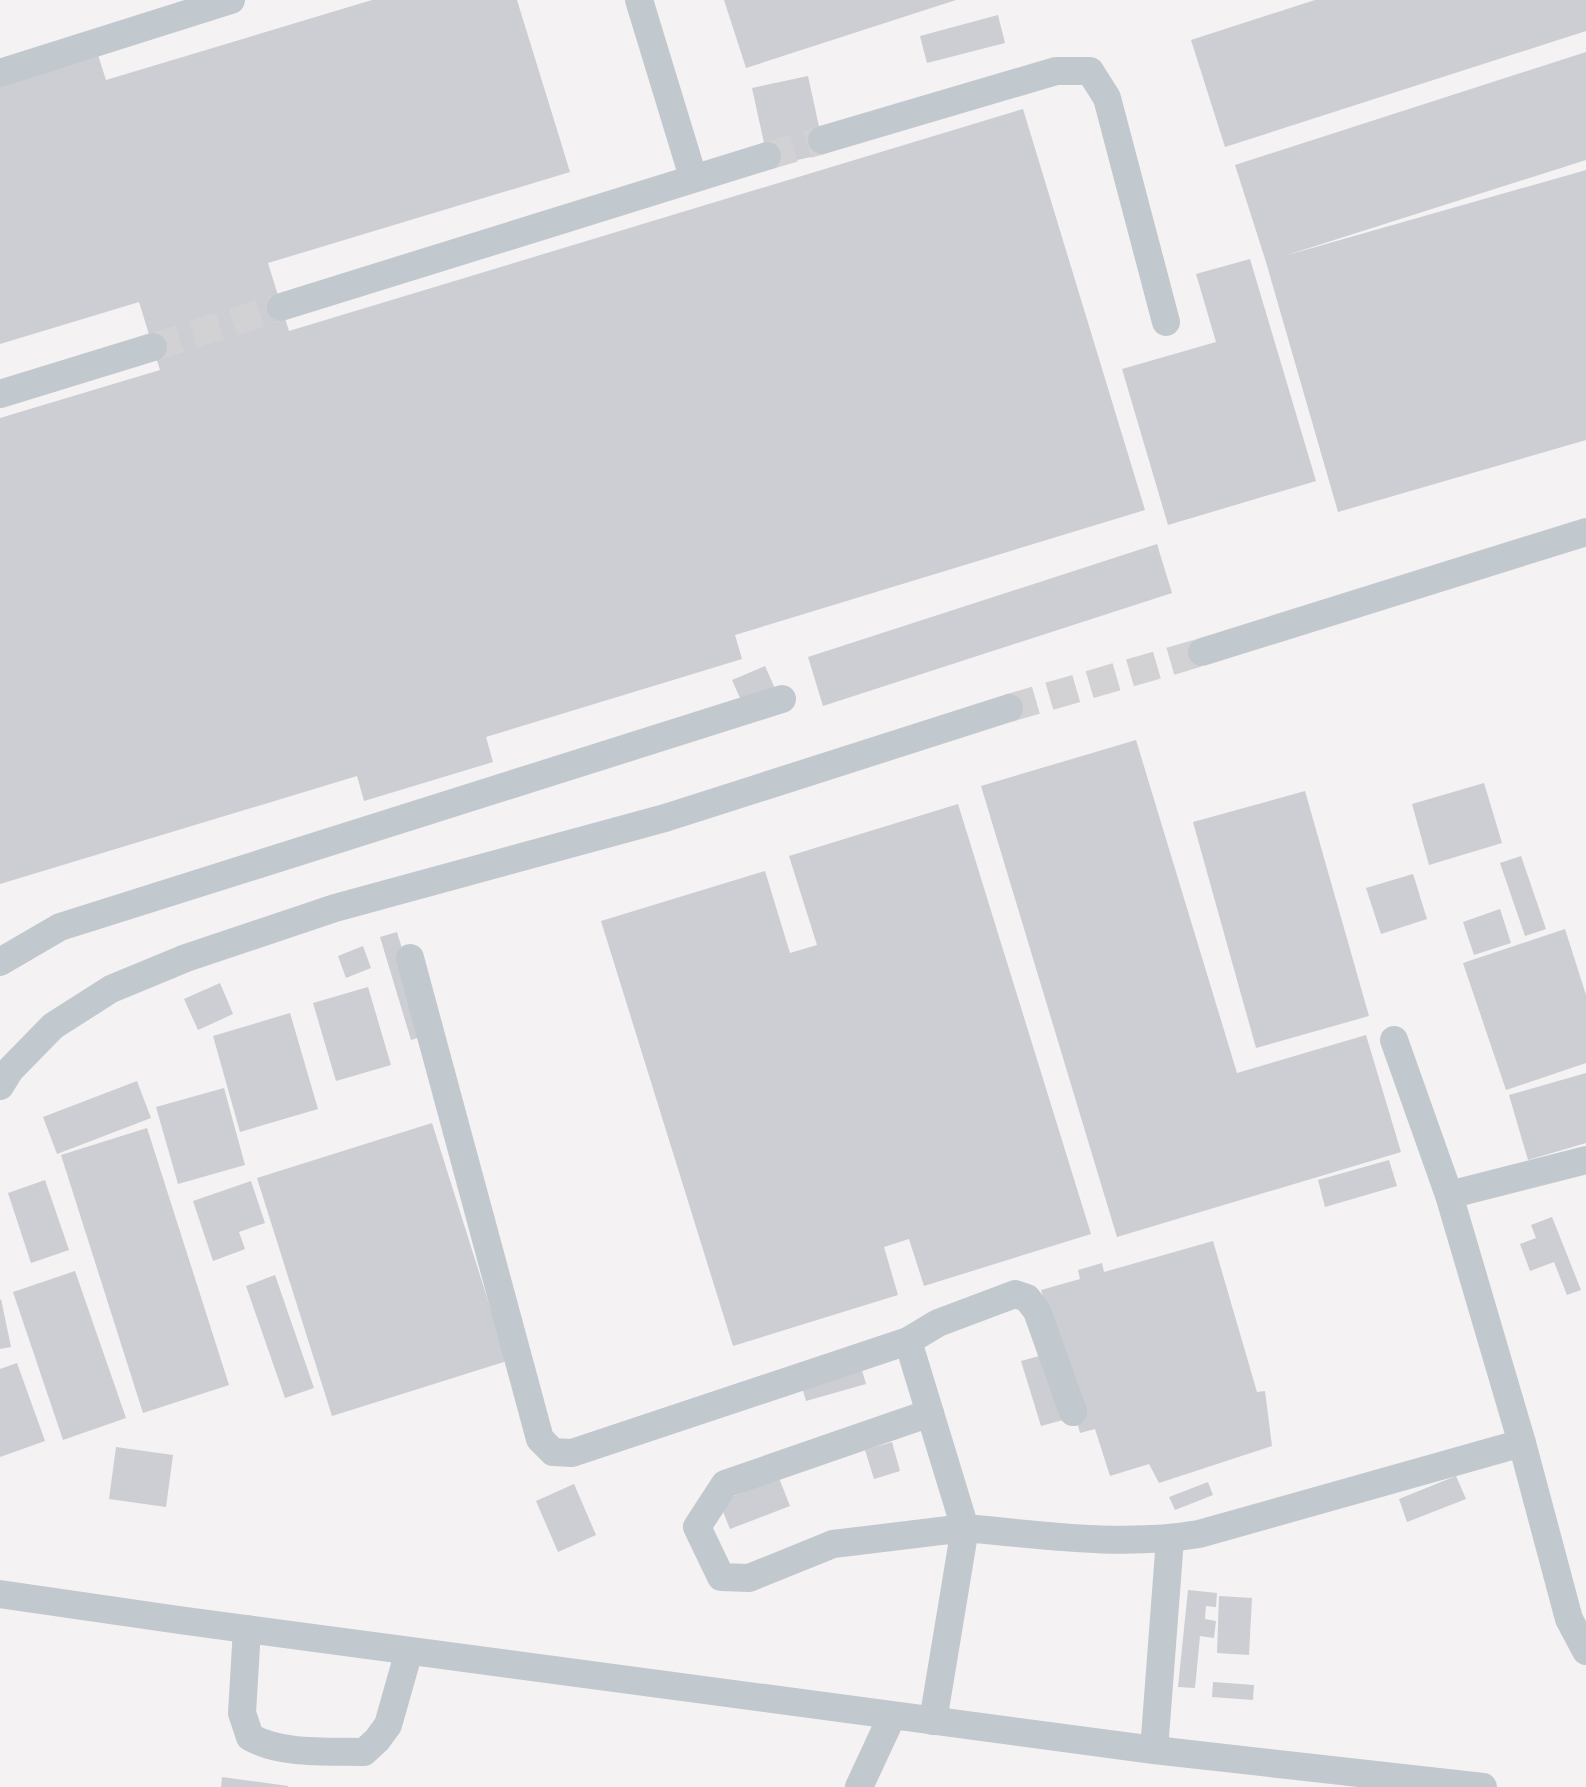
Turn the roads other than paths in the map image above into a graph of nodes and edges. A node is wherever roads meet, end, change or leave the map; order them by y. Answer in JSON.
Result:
{"nodes":[{"id":1,"x":231,"y":0,"type":"edge"},
{"id":2,"x":639,"y":0,"type":"edge"},
{"id":3,"x":0,"y":73,"type":"edge"},
{"id":4,"x":822,"y":140,"type":"tunnel mouth"},
{"id":5,"x":767,"y":156,"type":"tunnel mouth"},
{"id":6,"x":693,"y":177,"type":"junction"},
{"id":7,"x":281,"y":307,"type":"tunnel mouth"},
{"id":8,"x":1166,"y":322,"type":"dead end"},
{"id":9,"x":153,"y":347,"type":"tunnel mouth"},
{"id":10,"x":0,"y":394,"type":"edge"},
{"id":11,"x":1586,"y":532,"type":"edge"},
{"id":12,"x":1202,"y":652,"type":"tunnel mouth"},
{"id":13,"x":782,"y":699,"type":"dead end"},
{"id":14,"x":1008,"y":708,"type":"tunnel mouth"},
{"id":15,"x":410,"y":958,"type":"dead end"},
{"id":16,"x":0,"y":962,"type":"edge"},
{"id":17,"x":1394,"y":1040,"type":"dead end"},
{"id":18,"x":0,"y":1086,"type":"edge"},
{"id":19,"x":1586,"y":1160,"type":"edge"},
{"id":20,"x":1449,"y":1195,"type":"junction"},
{"id":21,"x":908,"y":1341,"type":"junction"},
{"id":22,"x":1073,"y":1412,"type":"dead end"},
{"id":23,"x":930,"y":1413,"type":"junction"},
{"id":24,"x":1522,"y":1443,"type":"junction"},
{"id":25,"x":966,"y":1528,"type":"junction"},
{"id":26,"x":1170,"y":1539,"type":"junction"},
{"id":27,"x":0,"y":1594,"type":"edge"},
{"id":28,"x":246,"y":1629,"type":"junction"},
{"id":29,"x":409,"y":1651,"type":"junction"},
{"id":30,"x":1586,"y":1651,"type":"edge"},
{"id":31,"x":892,"y":1716,"type":"junction"},
{"id":32,"x":933,"y":1721,"type":"junction"},
{"id":33,"x":1154,"y":1750,"type":"junction"},
{"id":34,"x":858,"y":1787,"type":"edge"},
{"id":35,"x":1483,"y":1787,"type":"edge"}],
"edges":[{"from":1,"to":3,"type":"lane"},
{"from":2,"to":6,"type":"lane"},
{"from":4,"to":8,"type":"lane"},
{"from":5,"to":6,"type":"lane"},
{"from":6,"to":7,"type":"lane"},
{"from":9,"to":10,"type":"lane"},
{"from":11,"to":12,"type":"lane"},
{"from":13,"to":16,"type":"lane"},
{"from":14,"to":18,"type":"lane"},
{"from":15,"to":21,"type":"lane"},
{"from":17,"to":20,"type":"lane"},
{"from":19,"to":20,"type":"lane"},
{"from":20,"to":24,"type":"lane"},
{"from":21,"to":22,"type":"lane"},
{"from":21,"to":23,"type":"lane"},
{"from":23,"to":25,"type":"lane"},
{"from":23,"to":25,"type":"lane"},
{"from":24,"to":26,"type":"lane"},
{"from":24,"to":30,"type":"lane"},
{"from":25,"to":26,"type":"lane"},
{"from":25,"to":32,"type":"lane"},
{"from":26,"to":33,"type":"lane"},
{"from":27,"to":28,"type":"lane"},
{"from":28,"to":29,"type":"lane"},
{"from":28,"to":29,"type":"lane"},
{"from":29,"to":31,"type":"lane"},
{"from":31,"to":32,"type":"lane"},
{"from":31,"to":34,"type":"lane"},
{"from":32,"to":33,"type":"lane"},
{"from":33,"to":35,"type":"lane"}]}
